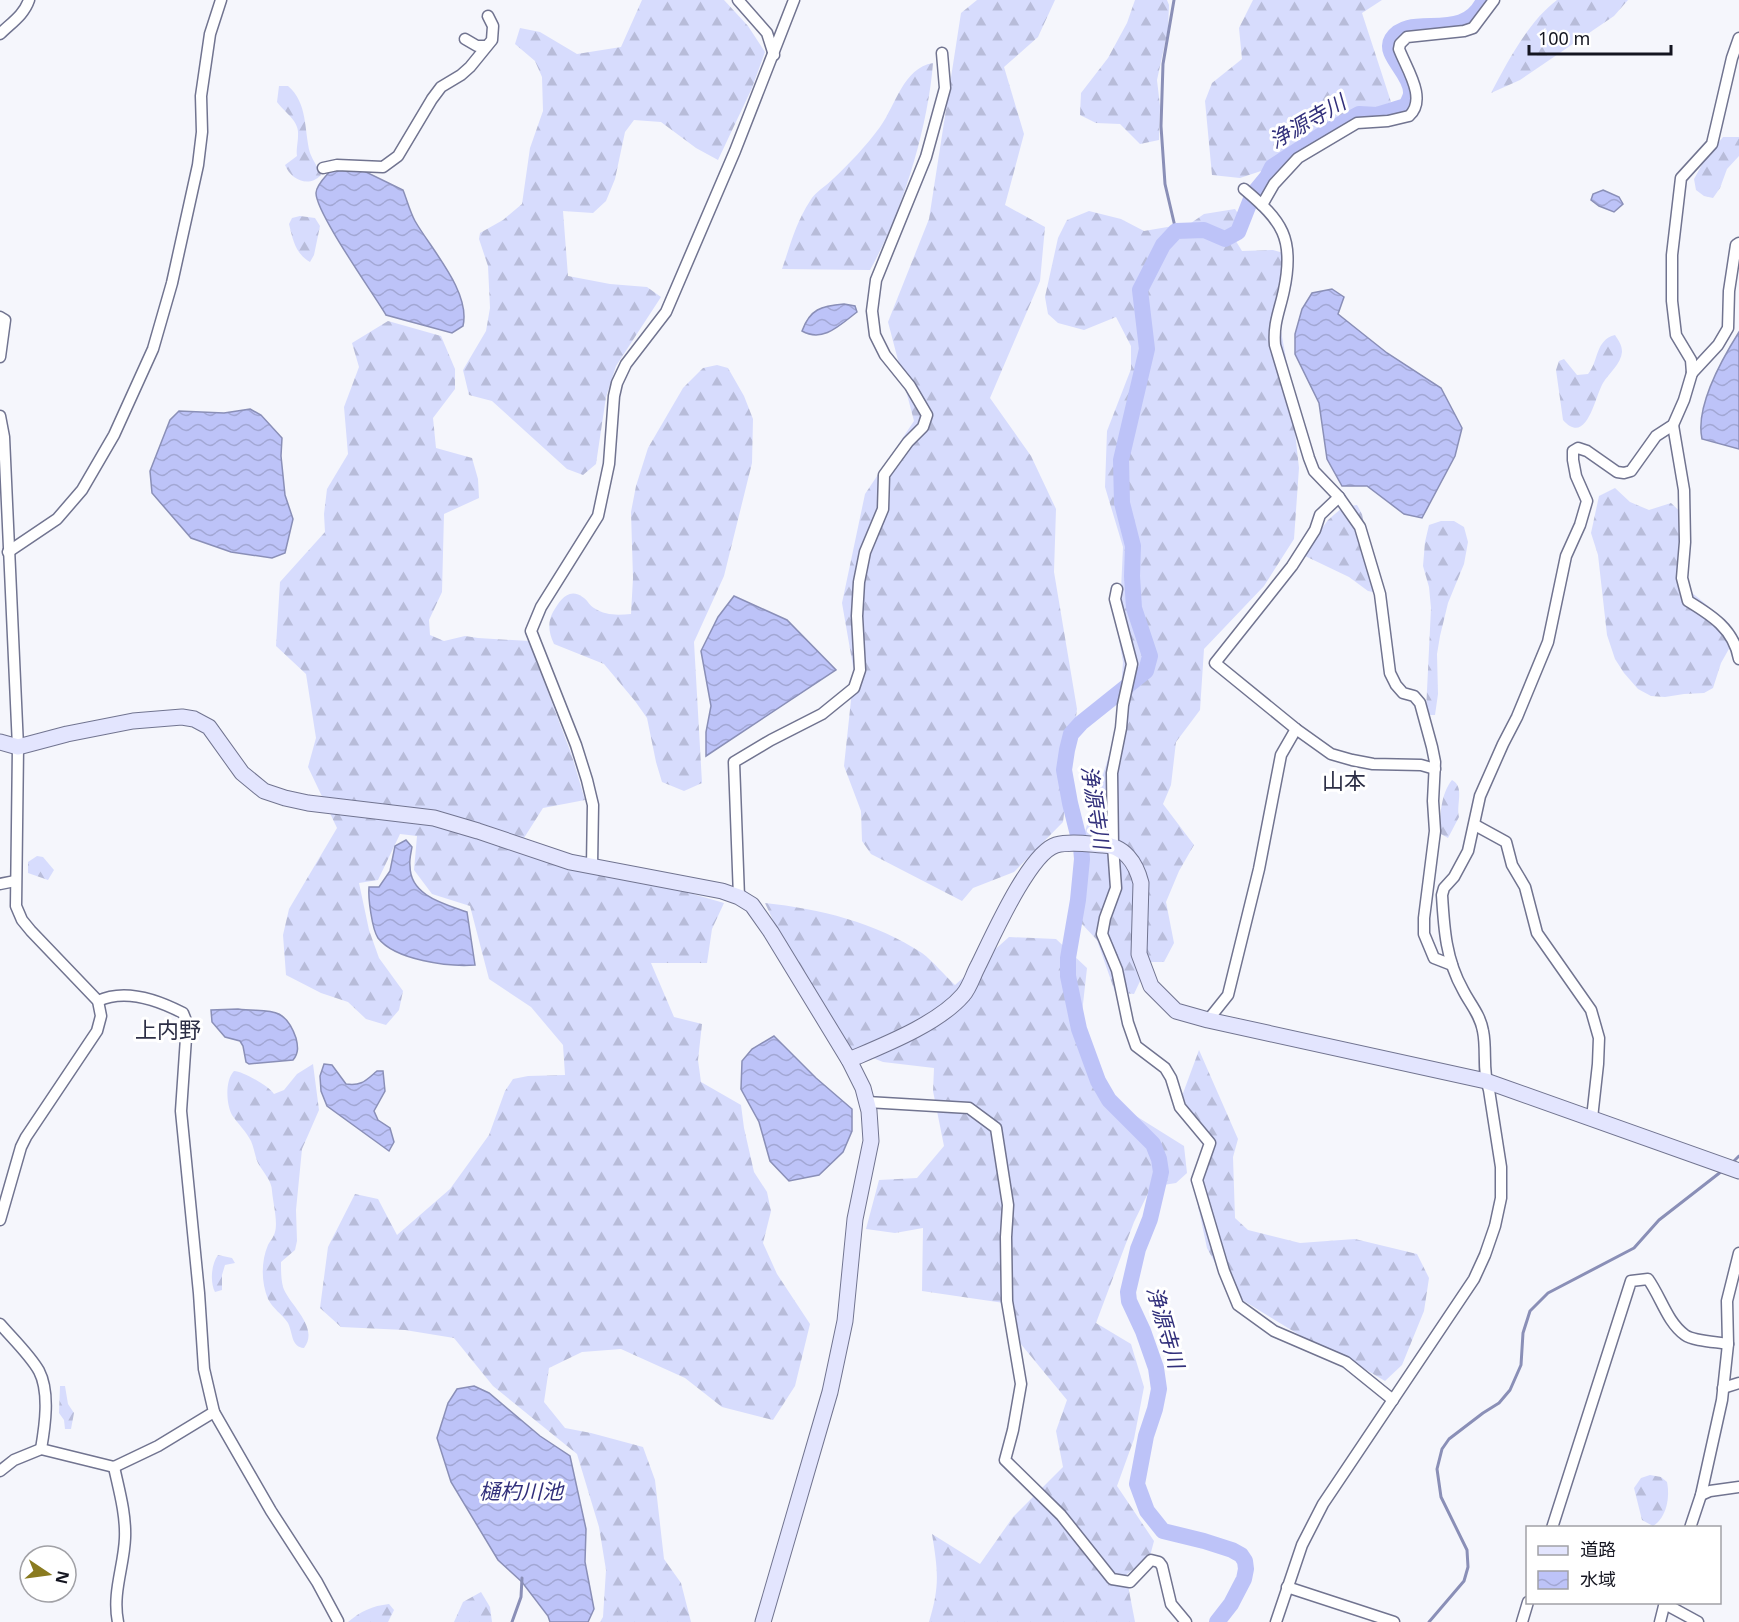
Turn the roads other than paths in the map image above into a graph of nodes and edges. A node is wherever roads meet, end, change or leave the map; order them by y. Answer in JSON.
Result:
{"nodes":[{"id":1,"x":29,"y":0,"type":"edge"},
{"id":2,"x":221,"y":0,"type":"edge"},
{"id":3,"x":738,"y":0,"type":"edge"},
{"id":4,"x":794,"y":0,"type":"edge"},
{"id":5,"x":1494,"y":0,"type":"edge"},
{"id":6,"x":488,"y":16,"type":"dead end"},
{"id":7,"x":0,"y":34,"type":"edge"},
{"id":8,"x":1739,"y":38,"type":"edge"},
{"id":9,"x":465,"y":39,"type":"dead end"},
{"id":10,"x":485,"y":46,"type":"junction"},
{"id":11,"x":942,"y":53,"type":"dead end"},
{"id":12,"x":774,"y":55,"type":"junction"},
{"id":13,"x":323,"y":168,"type":"dead end"},
{"id":14,"x":1244,"y":189,"type":"dead end"},
{"id":15,"x":1262,"y":205,"type":"junction"},
{"id":16,"x":1739,"y":243,"type":"edge"},
{"id":17,"x":0,"y":317,"type":"edge"},
{"id":18,"x":0,"y":357,"type":"edge"},
{"id":19,"x":1692,"y":374,"type":"junction"},
{"id":20,"x":0,"y":416,"type":"edge"},
{"id":21,"x":1673,"y":425,"type":"junction"},
{"id":22,"x":1339,"y":496,"type":"junction"},
{"id":23,"x":8,"y":552,"type":"junction"},
{"id":24,"x":1117,"y":589,"type":"dead end"},
{"id":25,"x":1739,"y":658,"type":"edge"},
{"id":26,"x":1296,"y":729,"type":"junction"},
{"id":27,"x":0,"y":742,"type":"edge"},
{"id":28,"x":18,"y":747,"type":"junction"},
{"id":29,"x":1435,"y":769,"type":"junction"},
{"id":30,"x":1475,"y":825,"type":"junction"},
{"id":31,"x":1109,"y":845,"type":"junction"},
{"id":32,"x":592,"y":866,"type":"junction"},
{"id":33,"x":15,"y":881,"type":"junction"},
{"id":34,"x":0,"y":884,"type":"edge"},
{"id":35,"x":739,"y":897,"type":"junction"},
{"id":36,"x":1452,"y":965,"type":"junction"},
{"id":37,"x":98,"y":1001,"type":"junction"},
{"id":38,"x":1208,"y":1020,"type":"junction"},
{"id":39,"x":849,"y":1060,"type":"junction"},
{"id":40,"x":1486,"y":1082,"type":"junction"},
{"id":41,"x":867,"y":1102,"type":"junction"},
{"id":42,"x":1592,"y":1118,"type":"junction"},
{"id":43,"x":1739,"y":1171,"type":"edge"},
{"id":44,"x":0,"y":1220,"type":"edge"},
{"id":45,"x":1739,"y":1253,"type":"edge"},
{"id":46,"x":0,"y":1324,"type":"edge"},
{"id":47,"x":1728,"y":1344,"type":"junction"},
{"id":48,"x":1739,"y":1383,"type":"edge"},
{"id":49,"x":1723,"y":1388,"type":"junction"},
{"id":50,"x":1393,"y":1400,"type":"junction"},
{"id":51,"x":214,"y":1412,"type":"junction"},
{"id":52,"x":41,"y":1449,"type":"junction"},
{"id":53,"x":114,"y":1467,"type":"junction"},
{"id":54,"x":0,"y":1471,"type":"edge"},
{"id":55,"x":1739,"y":1487,"type":"edge"},
{"id":56,"x":1701,"y":1495,"type":"junction"},
{"id":57,"x":1552,"y":1526,"type":"edge"},
{"id":58,"x":1690,"y":1526,"type":"edge"},
{"id":59,"x":1287,"y":1587,"type":"junction"},
{"id":60,"x":1527,"y":1604,"type":"edge"},
{"id":61,"x":1665,"y":1604,"type":"edge"},
{"id":62,"x":1667,"y":1604,"type":"edge"},
{"id":63,"x":338,"y":1621,"type":"edge"},
{"id":64,"x":118,"y":1622,"type":"edge"},
{"id":65,"x":763,"y":1622,"type":"edge"},
{"id":66,"x":1186,"y":1622,"type":"edge"},
{"id":67,"x":1276,"y":1622,"type":"edge"},
{"id":68,"x":1394,"y":1622,"type":"edge"},
{"id":69,"x":1522,"y":1622,"type":"edge"},
{"id":70,"x":1660,"y":1622,"type":"edge"},
{"id":71,"x":1698,"y":1622,"type":"edge"}],
"edges":[{"from":1,"to":7,"type":"street"},
{"from":2,"to":23,"type":"street"},
{"from":3,"to":12,"type":"street"},
{"from":4,"to":12,"type":"street"},
{"from":5,"to":15,"type":"street"},
{"from":6,"to":10,"type":"street"},
{"from":8,"to":19,"type":"street"},
{"from":9,"to":10,"type":"street"},
{"from":10,"to":13,"type":"street"},
{"from":11,"to":35,"type":"street"},
{"from":12,"to":32,"type":"street"},
{"from":14,"to":15,"type":"street"},
{"from":15,"to":22,"type":"street"},
{"from":16,"to":19,"type":"street"},
{"from":17,"to":18,"type":"street"},
{"from":19,"to":21,"type":"street"},
{"from":20,"to":23,"type":"street"},
{"from":21,"to":25,"type":"street"},
{"from":21,"to":30,"type":"street"},
{"from":22,"to":26,"type":"street"},
{"from":22,"to":29,"type":"street"},
{"from":23,"to":28,"type":"street"},
{"from":24,"to":31,"type":"street"},
{"from":26,"to":29,"type":"street"},
{"from":26,"to":38,"type":"street"},
{"from":27,"to":28,"type":"street"},
{"from":28,"to":32,"type":"street"},
{"from":28,"to":33,"type":"street"},
{"from":29,"to":36,"type":"street"},
{"from":30,"to":36,"type":"street"},
{"from":30,"to":42,"type":"street"},
{"from":31,"to":38,"type":"street"},
{"from":31,"to":39,"type":"street"},
{"from":31,"to":50,"type":"street"},
{"from":32,"to":35,"type":"street"},
{"from":33,"to":34,"type":"street"},
{"from":33,"to":37,"type":"street"},
{"from":35,"to":39,"type":"street"},
{"from":36,"to":40,"type":"street"},
{"from":37,"to":44,"type":"street"},
{"from":37,"to":51,"type":"street"},
{"from":38,"to":40,"type":"street"},
{"from":39,"to":41,"type":"street"},
{"from":40,"to":42,"type":"street"},
{"from":40,"to":50,"type":"street"},
{"from":41,"to":65,"type":"street"},
{"from":41,"to":66,"type":"street"},
{"from":42,"to":43,"type":"street"},
{"from":45,"to":47,"type":"street"},
{"from":46,"to":52,"type":"street"},
{"from":47,"to":49,"type":"street"},
{"from":47,"to":57,"type":"street"},
{"from":48,"to":49,"type":"street"},
{"from":49,"to":56,"type":"street"},
{"from":50,"to":59,"type":"street"},
{"from":51,"to":53,"type":"street"},
{"from":51,"to":63,"type":"street"},
{"from":52,"to":53,"type":"street"},
{"from":52,"to":54,"type":"street"},
{"from":53,"to":64,"type":"street"},
{"from":55,"to":56,"type":"street"},
{"from":56,"to":58,"type":"street"},
{"from":59,"to":67,"type":"street"},
{"from":59,"to":68,"type":"street"},
{"from":60,"to":69,"type":"street"},
{"from":61,"to":70,"type":"street"},
{"from":62,"to":71,"type":"street"}]}
